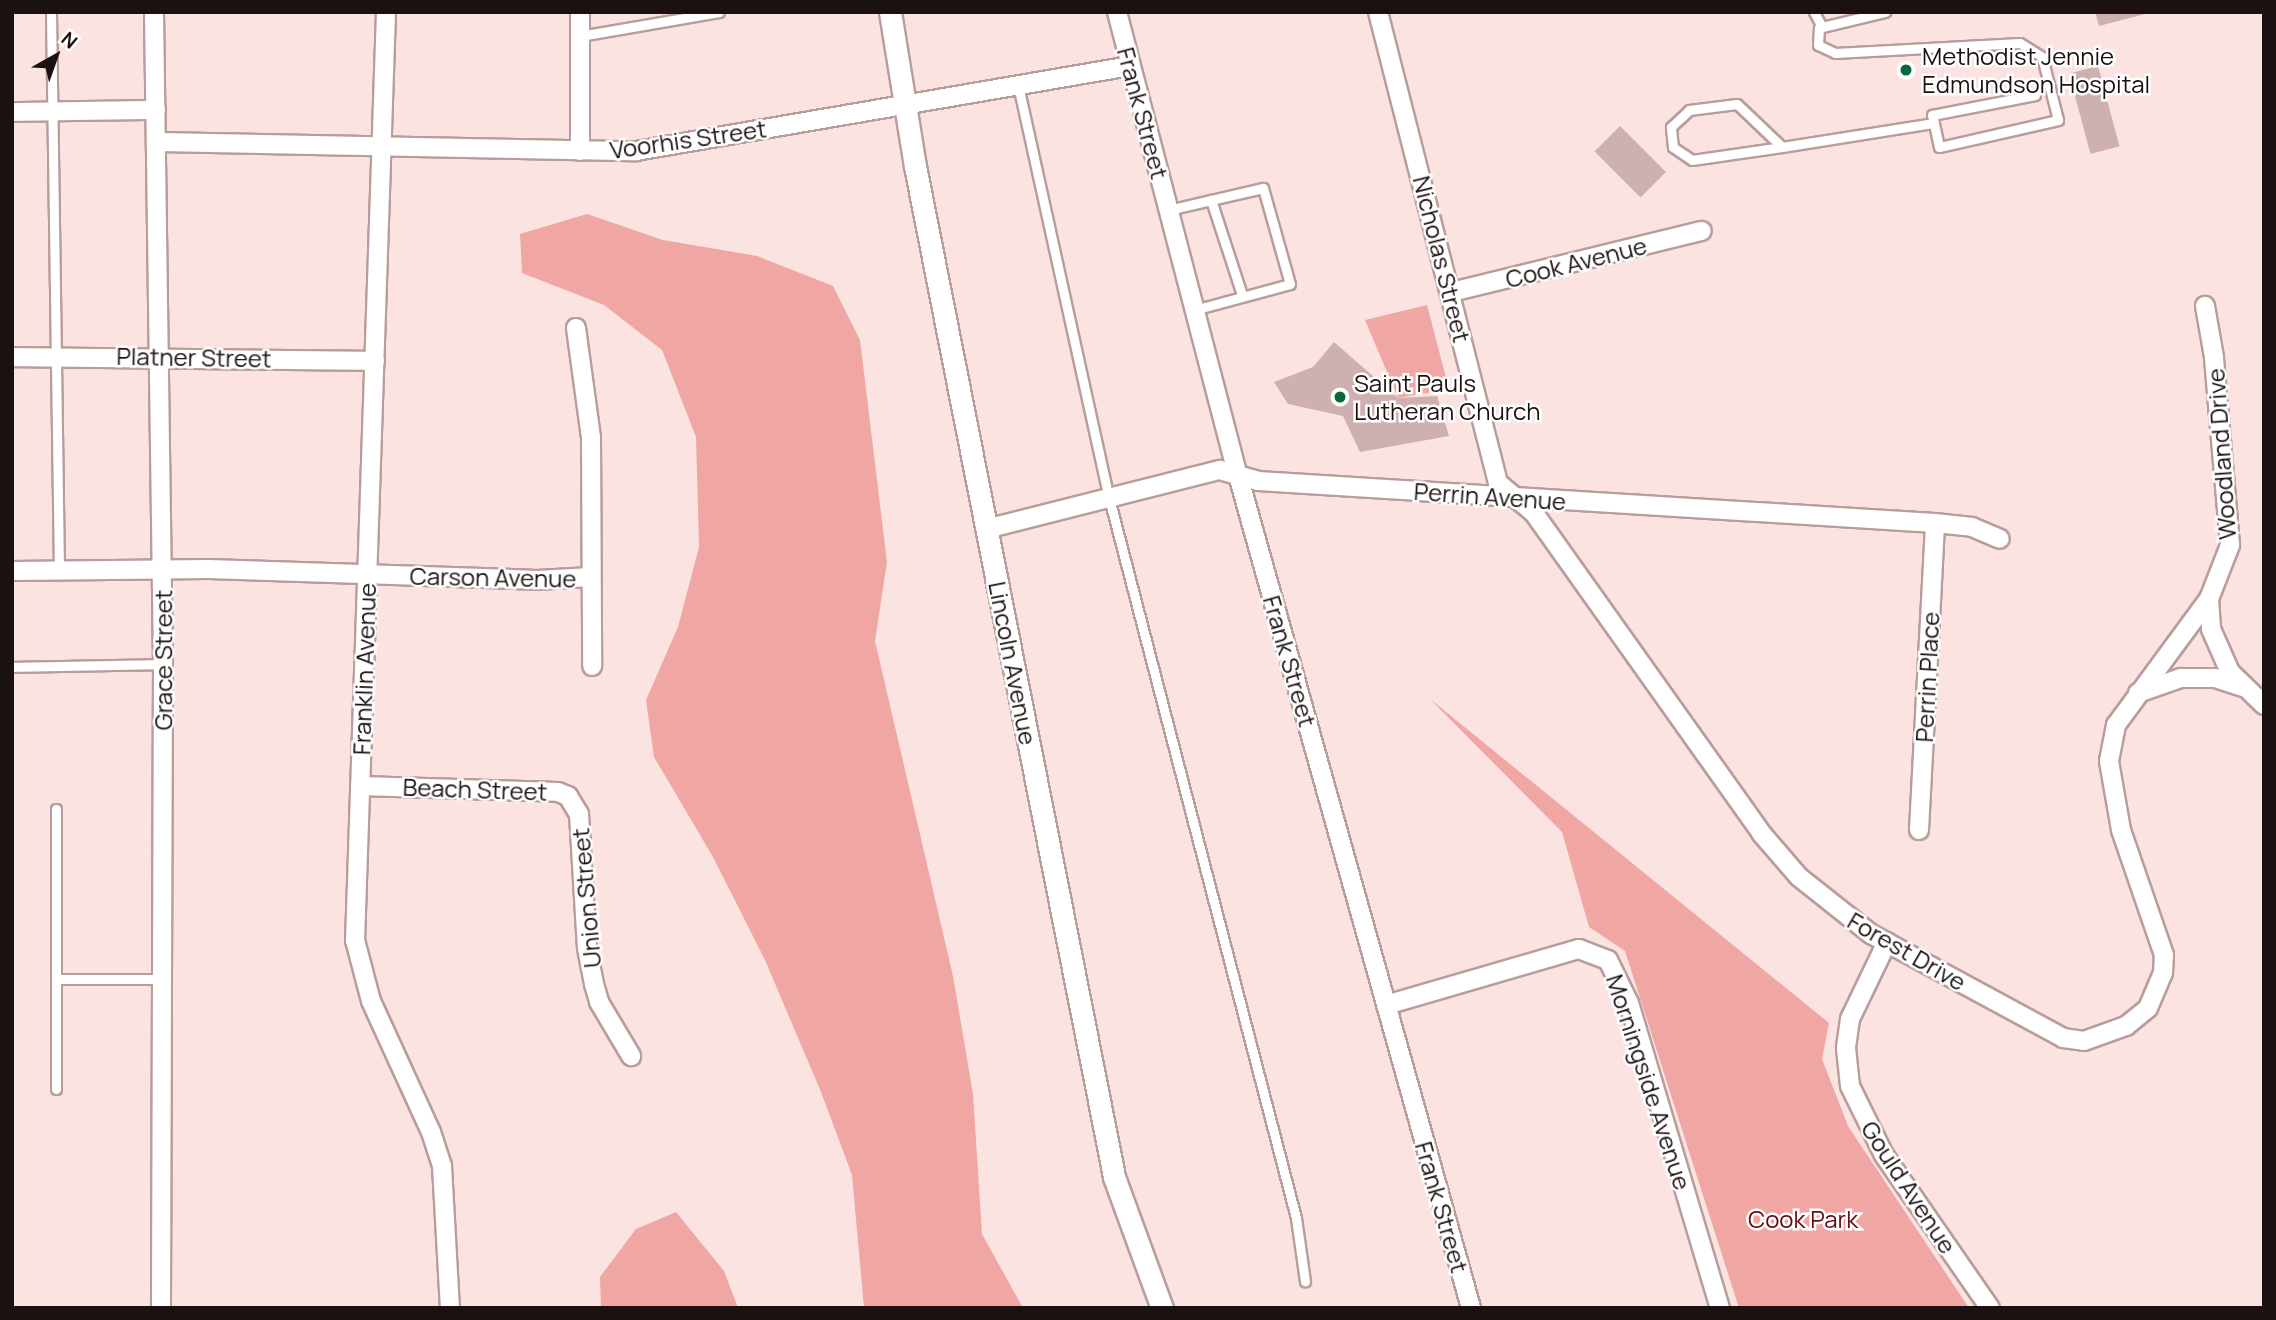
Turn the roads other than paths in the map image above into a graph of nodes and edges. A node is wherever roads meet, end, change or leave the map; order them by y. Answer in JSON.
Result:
{"nodes":[{"id":1,"x":51,"y":12,"type":"edge"},
{"id":2,"x":155,"y":12,"type":"edge"},
{"id":3,"x":386,"y":12,"type":"edge"},
{"id":4,"x":580,"y":12,"type":"edge"},
{"id":5,"x":719,"y":12,"type":"edge"},
{"id":6,"x":890,"y":12,"type":"edge"},
{"id":7,"x":1117,"y":12,"type":"edge"},
{"id":8,"x":1378,"y":12,"type":"edge"},
{"id":9,"x":1814,"y":12,"type":"edge"},
{"id":10,"x":1885,"y":12,"type":"edge"},
{"id":11,"x":1819,"y":27,"type":"junction"},
{"id":12,"x":580,"y":36,"type":"junction"},
{"id":13,"x":1130,"y":66,"type":"junction"},
{"id":14,"x":1018,"y":85,"type":"junction"},
{"id":15,"x":2035,"y":95,"type":"dead end"},
{"id":16,"x":904,"y":105,"type":"junction"},
{"id":17,"x":156,"y":110,"type":"junction"},
{"id":18,"x":52,"y":111,"type":"junction"},
{"id":19,"x":12,"y":112,"type":"edge"},
{"id":20,"x":1934,"y":123,"type":"junction"},
{"id":21,"x":156,"y":142,"type":"junction"},
{"id":22,"x":1783,"y":147,"type":"junction"},
{"id":23,"x":382,"y":148,"type":"junction"},
{"id":24,"x":580,"y":151,"type":"junction"},
{"id":25,"x":1211,"y":200,"type":"junction"},
{"id":26,"x":1168,"y":210,"type":"junction"},
{"id":27,"x":1702,"y":231,"type":"dead end"},
{"id":28,"x":1451,"y":292,"type":"junction"},
{"id":29,"x":1242,"y":295,"type":"junction"},
{"id":30,"x":2205,"y":306,"type":"dead end"},
{"id":31,"x":1194,"y":310,"type":"junction"},
{"id":32,"x":576,"y":328,"type":"dead end"},
{"id":33,"x":159,"y":356,"type":"junction"},
{"id":34,"x":12,"y":357,"type":"edge"},
{"id":35,"x":56,"y":357,"type":"junction"},
{"id":36,"x":375,"y":361,"type":"junction"},
{"id":37,"x":1238,"y":475,"type":"junction"},
{"id":38,"x":1109,"y":498,"type":"junction"},
{"id":39,"x":1516,"y":498,"type":"junction"},
{"id":40,"x":1936,"y":523,"type":"junction"},
{"id":41,"x":986,"y":529,"type":"junction"},
{"id":42,"x":2000,"y":539,"type":"dead end"},
{"id":43,"x":162,"y":570,"type":"junction"},
{"id":44,"x":12,"y":571,"type":"edge"},
{"id":45,"x":60,"y":571,"type":"junction"},
{"id":46,"x":368,"y":574,"type":"junction"},
{"id":47,"x":591,"y":577,"type":"junction"},
{"id":48,"x":2209,"y":599,"type":"junction"},
{"id":49,"x":163,"y":664,"type":"junction"},
{"id":50,"x":592,"y":666,"type":"dead end"},
{"id":51,"x":12,"y":667,"type":"edge"},
{"id":52,"x":2245,"y":688,"type":"junction"},
{"id":53,"x":2135,"y":694,"type":"junction"},
{"id":54,"x":2264,"y":705,"type":"edge"},
{"id":55,"x":360,"y":786,"type":"junction"},
{"id":56,"x":56,"y":809,"type":"dead end"},
{"id":57,"x":579,"y":814,"type":"joint"},
{"id":58,"x":1919,"y":830,"type":"dead end"},
{"id":59,"x":1887,"y":942,"type":"junction"},
{"id":60,"x":58,"y":979,"type":"junction"},
{"id":61,"x":161,"y":979,"type":"junction"},
{"id":62,"x":1386,"y":1005,"type":"junction"},
{"id":63,"x":631,"y":1056,"type":"dead end"},
{"id":64,"x":56,"y":1089,"type":"dead end"},
{"id":65,"x":1305,"y":1281,"type":"dead end"},
{"id":66,"x":161,"y":1308,"type":"edge"},
{"id":67,"x":450,"y":1308,"type":"edge"},
{"id":68,"x":1162,"y":1308,"type":"edge"},
{"id":69,"x":1471,"y":1308,"type":"edge"},
{"id":70,"x":1720,"y":1308,"type":"edge"},
{"id":71,"x":1990,"y":1308,"type":"edge"}],
"edges":[{"from":1,"to":18,"type":"lane"},
{"from":2,"to":17,"type":"street","name":"Grace Street"},
{"from":3,"to":23,"type":"street","name":"Franklin Avenue"},
{"from":4,"to":12,"type":"street"},
{"from":5,"to":12,"type":"lane"},
{"from":6,"to":16,"type":"street","name":"Lincoln Avenue"},
{"from":7,"to":13,"type":"street","name":"Frank Street"},
{"from":8,"to":28,"type":"street","name":"Nicholas Street"},
{"from":9,"to":11,"type":"lane"},
{"from":10,"to":11,"type":"lane"},
{"from":11,"to":20,"type":"lane"},
{"from":12,"to":24,"type":"street"},
{"from":13,"to":14,"type":"street","name":"Voorhis Street"},
{"from":13,"to":26,"type":"street","name":"Frank Street"},
{"from":14,"to":16,"type":"street","name":"Voorhis Street"},
{"from":14,"to":38,"type":"lane"},
{"from":15,"to":20,"type":"lane"},
{"from":16,"to":24,"type":"street","name":"Voorhis Street"},
{"from":16,"to":41,"type":"street","name":"Lincoln Avenue"},
{"from":17,"to":18,"type":"street"},
{"from":17,"to":21,"type":"street","name":"Grace Street"},
{"from":18,"to":19,"type":"street"},
{"from":18,"to":35,"type":"lane"},
{"from":20,"to":22,"type":"lane"},
{"from":21,"to":23,"type":"street","name":"Voorhis Street"},
{"from":21,"to":33,"type":"street","name":"Grace Street"},
{"from":22,"to":22,"type":"lane"},
{"from":23,"to":24,"type":"street","name":"Voorhis Street"},
{"from":23,"to":36,"type":"street","name":"Franklin Avenue"},
{"from":25,"to":26,"type":"lane"},
{"from":25,"to":29,"type":"lane"},
{"from":25,"to":29,"type":"lane"},
{"from":26,"to":31,"type":"street","name":"Frank Street"},
{"from":27,"to":28,"type":"street","name":"Cook Avenue"},
{"from":28,"to":39,"type":"street","name":"Nicholas Street"},
{"from":29,"to":31,"type":"lane"},
{"from":30,"to":48,"type":"street","name":"Woodland Drive"},
{"from":31,"to":37,"type":"street","name":"Frank Street"},
{"from":32,"to":47,"type":"street"},
{"from":33,"to":35,"type":"street","name":"Platner Street"},
{"from":33,"to":36,"type":"street","name":"Platner Street"},
{"from":33,"to":43,"type":"street","name":"Grace Street"},
{"from":34,"to":35,"type":"street","name":"Platner Street"},
{"from":35,"to":45,"type":"lane"},
{"from":36,"to":46,"type":"street","name":"Franklin Avenue"},
{"from":37,"to":38,"type":"street","name":"Perrin Avenue"},
{"from":37,"to":39,"type":"street","name":"Perrin Avenue"},
{"from":37,"to":62,"type":"street","name":"Frank Street"},
{"from":38,"to":41,"type":"street","name":"Perrin Avenue"},
{"from":38,"to":65,"type":"lane"},
{"from":39,"to":40,"type":"street","name":"Perrin Avenue"},
{"from":39,"to":59,"type":"street","name":"Forest Drive"},
{"from":40,"to":42,"type":"street","name":"Perrin Avenue"},
{"from":40,"to":58,"type":"street","name":"Perrin Place"},
{"from":41,"to":68,"type":"street","name":"Lincoln Avenue"},
{"from":43,"to":45,"type":"street","name":"Carson Avenue"},
{"from":43,"to":46,"type":"street","name":"Carson Avenue"},
{"from":43,"to":49,"type":"street","name":"Grace Street"},
{"from":44,"to":45,"type":"street","name":"Carson Avenue"},
{"from":46,"to":47,"type":"street","name":"Carson Avenue"},
{"from":46,"to":55,"type":"street","name":"Franklin Avenue"},
{"from":47,"to":50,"type":"street","name":"Carson Avenue"},
{"from":48,"to":52,"type":"street"},
{"from":48,"to":53,"type":"street","name":"Forest Drive"},
{"from":49,"to":51,"type":"lane"},
{"from":49,"to":61,"type":"street","name":"Grace Street"},
{"from":52,"to":53,"type":"street"},
{"from":52,"to":54,"type":"street"},
{"from":53,"to":59,"type":"street","name":"Forest Drive"},
{"from":55,"to":57,"type":"street","name":"Beach Street"},
{"from":55,"to":67,"type":"street","name":"Franklin Avenue"},
{"from":56,"to":60,"type":"lane"},
{"from":57,"to":63,"type":"street","name":"Union Street"},
{"from":59,"to":71,"type":"street","name":"Gould Avenue"},
{"from":60,"to":61,"type":"lane"},
{"from":60,"to":64,"type":"lane"},
{"from":61,"to":66,"type":"street","name":"Grace Street"},
{"from":62,"to":69,"type":"street","name":"Frank Street"},
{"from":62,"to":70,"type":"street","name":"Morningside Avenue"}]}
